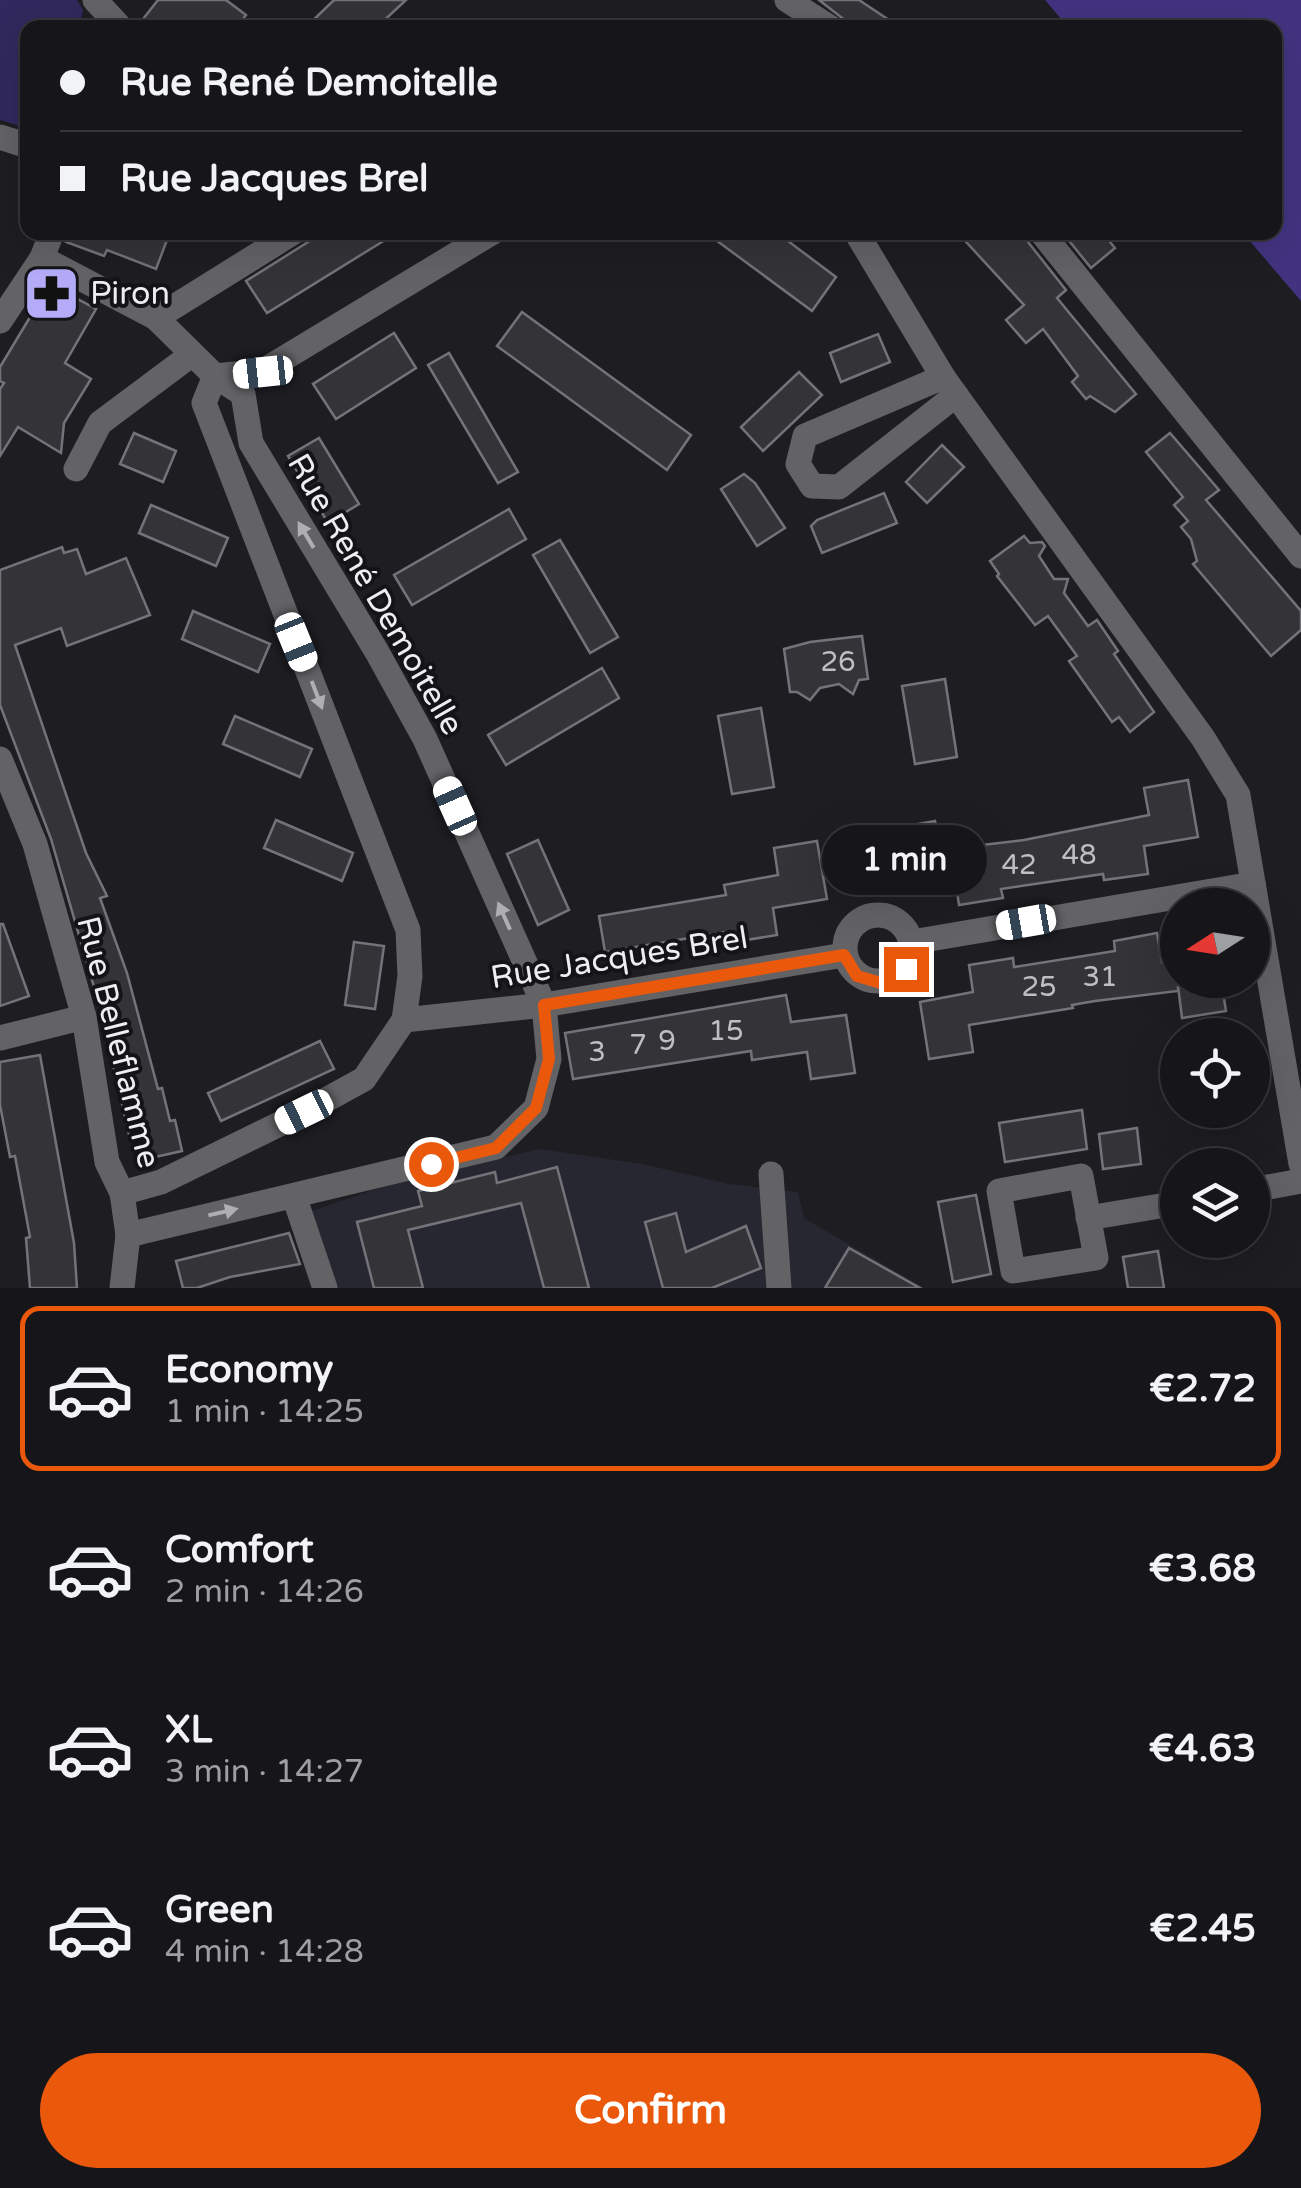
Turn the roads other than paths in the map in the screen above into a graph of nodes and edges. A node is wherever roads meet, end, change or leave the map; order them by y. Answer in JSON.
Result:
{"nodes":[{"id":1,"x":94,"y":0,"type":"edge"},
{"id":2,"x":787,"y":0,"type":"edge"},
{"id":3,"x":113,"y":20,"type":"edge"},
{"id":4,"x":818,"y":20,"type":"edge"},
{"id":5,"x":49,"y":240,"type":"edge"},
{"id":6,"x":281,"y":240,"type":"edge"},
{"id":7,"x":480,"y":240,"type":"edge"},
{"id":8,"x":861,"y":240,"type":"edge"},
{"id":9,"x":1047,"y":240,"type":"edge"},
{"id":10,"x":42,"y":258,"type":"junction"},
{"id":11,"x":156,"y":318,"type":"junction"},
{"id":12,"x":0,"y":321,"type":"edge"},
{"id":13,"x":191,"y":355,"type":"junction"},
{"id":14,"x":215,"y":376,"type":"junction"},
{"id":15,"x":949,"y":386,"type":"junction"},
{"id":16,"x":76,"y":469,"type":"dead end"},
{"id":17,"x":1301,"y":556,"type":"edge"},
{"id":18,"x":0,"y":759,"type":"edge"},
{"id":19,"x":1254,"y":884,"type":"junction"},
{"id":20,"x":912,"y":942,"type":"junction"},
{"id":21,"x":844,"y":955,"type":"junction"},
{"id":22,"x":544,"y":1005,"type":"junction"},
{"id":23,"x":84,"y":1017,"type":"junction"},
{"id":24,"x":404,"y":1020,"type":"junction"},
{"id":25,"x":0,"y":1038,"type":"edge"},
{"id":26,"x":1301,"y":1164,"type":"edge"},
{"id":27,"x":771,"y":1174,"type":"dead end"},
{"id":28,"x":161,"y":1182,"type":"junction"},
{"id":29,"x":1301,"y":1182,"type":"edge"},
{"id":30,"x":1270,"y":1187,"type":"edge"},
{"id":31,"x":122,"y":1193,"type":"junction"},
{"id":32,"x":294,"y":1196,"type":"junction"},
{"id":33,"x":1160,"y":1206,"type":"edge"},
{"id":34,"x":1088,"y":1218,"type":"junction"},
{"id":35,"x":172,"y":1224,"type":"junction"},
{"id":36,"x":128,"y":1235,"type":"junction"},
{"id":37,"x":122,"y":1288,"type":"edge"},
{"id":38,"x":326,"y":1288,"type":"edge"},
{"id":39,"x":779,"y":1288,"type":"edge"}],
"edges":[{"from":1,"to":3,"type":"street"},
{"from":2,"to":4,"type":"street"},
{"from":5,"to":10,"type":"street"},
{"from":6,"to":11,"type":"street"},
{"from":7,"to":14,"type":"street"},
{"from":8,"to":15,"type":"street"},
{"from":9,"to":17,"type":"street"},
{"from":10,"to":11,"type":"street","name":"Rue René Demoitelle"},
{"from":10,"to":12,"type":"street"},
{"from":11,"to":13,"type":"street","name":"Rue René Demoitelle"},
{"from":13,"to":14,"type":"street","name":"Rue René Demoitelle"},
{"from":13,"to":16,"type":"street"},
{"from":22,"to":14,"type":"street","name":"Rue René Demoitelle","one_way":true},
{"from":14,"to":24,"type":"street","name":"Rue René Demoitelle","one_way":true},
{"from":15,"to":15,"type":"street"},
{"from":15,"to":19,"type":"street"},
{"from":18,"to":23,"type":"street","name":"Rue Belleflamme"},
{"from":19,"to":20,"type":"street"},
{"from":19,"to":26,"type":"street"},
{"from":20,"to":21,"type":"street"},
{"from":20,"to":21,"type":"street"},
{"from":21,"to":22,"type":"street","name":"Rue Jacques Brel"},
{"from":22,"to":24,"type":"street","name":"Rue Jacques Brel"},
{"from":22,"to":32,"type":"street","name":"Rue René Demoitelle"},
{"from":23,"to":25,"type":"street"},
{"from":23,"to":31,"type":"street","name":"Rue Belleflamme"},
{"from":24,"to":28,"type":"street","name":"Rue René Demoitelle"},
{"from":27,"to":39,"type":"street"},
{"from":28,"to":31,"type":"street","name":"Rue René Demoitelle"},
{"from":28,"to":35,"type":"street"},
{"from":29,"to":30,"type":"street"},
{"from":31,"to":36,"type":"street","name":"Rue Belleflamme"},
{"from":35,"to":32,"type":"street","name":"Rue René Demoitelle","one_way":true},
{"from":32,"to":38,"type":"street"},
{"from":33,"to":34,"type":"street"},
{"from":34,"to":34,"type":"street"},
{"from":35,"to":36,"type":"street","name":"Rue René Demoitelle"},
{"from":36,"to":37,"type":"street","name":"Rue Belleflamme"}]}
